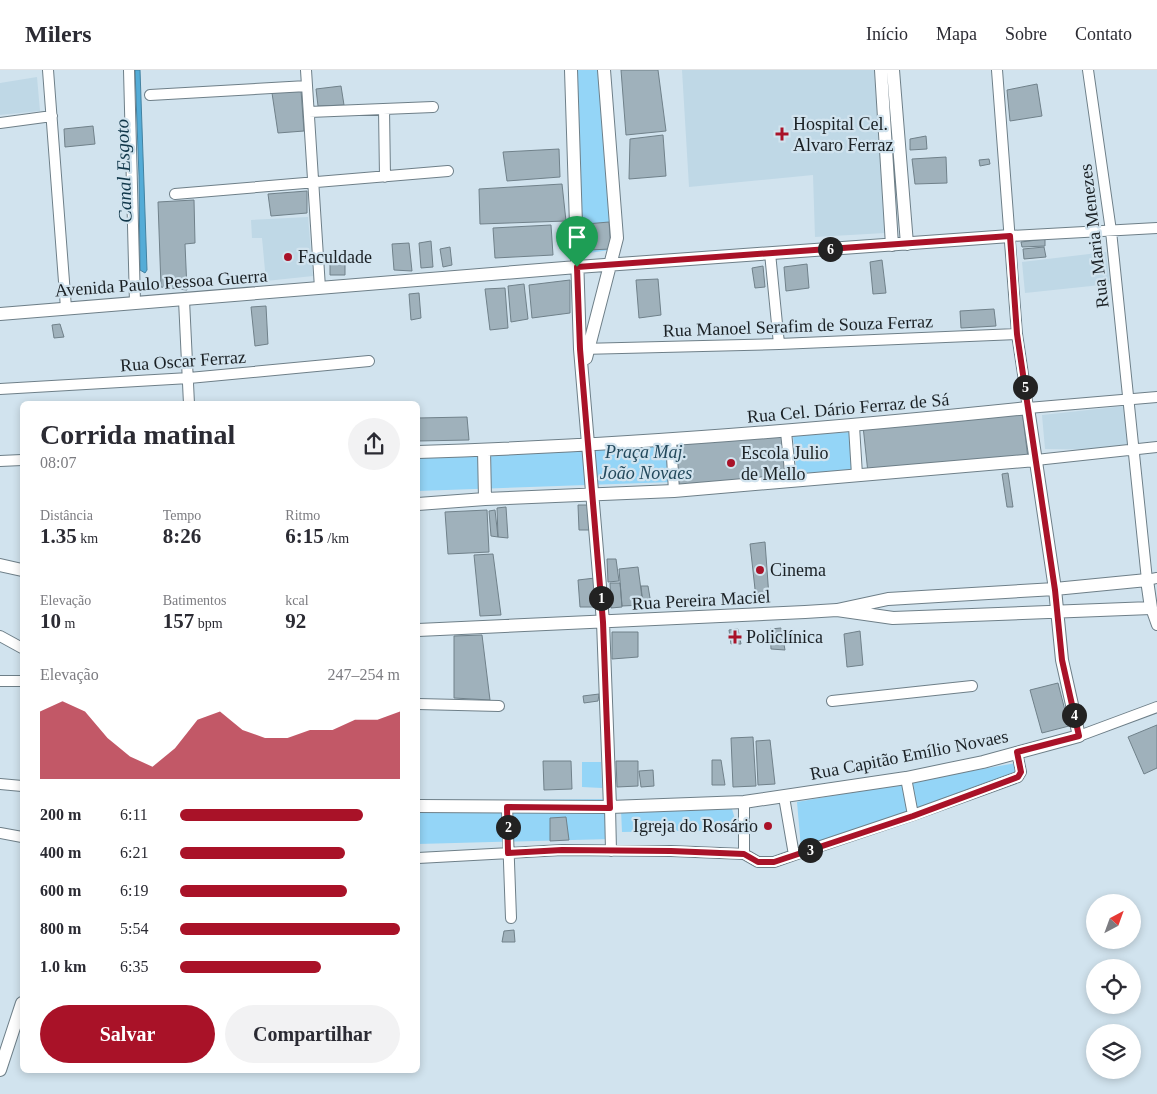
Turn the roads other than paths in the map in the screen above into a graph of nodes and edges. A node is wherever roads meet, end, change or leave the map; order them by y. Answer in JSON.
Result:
{"nodes":[{"id":1,"x":48,"y":70,"type":"edge"},
{"id":2,"x":129,"y":70,"type":"edge"},
{"id":3,"x":306,"y":70,"type":"edge"},
{"id":4,"x":571,"y":70,"type":"edge"},
{"id":5,"x":604,"y":70,"type":"edge"},
{"id":6,"x":882,"y":70,"type":"edge"},
{"id":7,"x":893,"y":70,"type":"edge"},
{"id":8,"x":997,"y":70,"type":"edge"},
{"id":9,"x":1088,"y":70,"type":"edge"},
{"id":10,"x":307,"y":86,"type":"junction"},
{"id":11,"x":150,"y":95,"type":"dead end"},
{"id":12,"x":433,"y":107,"type":"dead end"},
{"id":13,"x":384,"y":109,"type":"junction"},
{"id":14,"x":309,"y":112,"type":"junction"},
{"id":15,"x":52,"y":116,"type":"junction"},
{"id":16,"x":0,"y":123,"type":"edge"},
{"id":17,"x":891,"y":125,"type":"junction"},
{"id":18,"x":448,"y":171,"type":"dead end"},
{"id":19,"x":385,"y":177,"type":"junction"},
{"id":20,"x":314,"y":182,"type":"junction"},
{"id":21,"x":175,"y":194,"type":"dead end"},
{"id":22,"x":1157,"y":228,"type":"edge"},
{"id":23,"x":1111,"y":231,"type":"junction"},
{"id":24,"x":1010,"y":236,"type":"junction"},
{"id":25,"x":907,"y":244,"type":"junction"},
{"id":26,"x":892,"y":245,"type":"junction"},
{"id":27,"x":770,"y":253,"type":"junction"},
{"id":28,"x":609,"y":266,"type":"junction"},
{"id":29,"x":577,"y":267,"type":"junction"},
{"id":30,"x":320,"y":288,"type":"junction"},
{"id":31,"x":184,"y":300,"type":"junction"},
{"id":32,"x":135,"y":303,"type":"junction"},
{"id":33,"x":66,"y":308,"type":"junction"},
{"id":34,"x":0,"y":314,"type":"edge"},
{"id":35,"x":1017,"y":334,"type":"junction"},
{"id":36,"x":779,"y":344,"type":"junction"},
{"id":37,"x":584,"y":349,"type":"junction"},
{"id":38,"x":369,"y":361,"type":"dead end"},
{"id":39,"x":188,"y":378,"type":"junction"},
{"id":40,"x":0,"y":389,"type":"edge"},
{"id":41,"x":1157,"y":397,"type":"edge"},
{"id":42,"x":1128,"y":399,"type":"junction"},
{"id":43,"x":189,"y":401,"type":"edge"},
{"id":44,"x":1028,"y":408,"type":"junction"},
{"id":45,"x":854,"y":426,"type":"junction"},
{"id":46,"x":786,"y":432,"type":"junction"},
{"id":47,"x":671,"y":440,"type":"junction"},
{"id":48,"x":590,"y":444,"type":"junction"},
{"id":49,"x":1157,"y":447,"type":"edge"},
{"id":50,"x":484,"y":450,"type":"junction"},
{"id":51,"x":1133,"y":450,"type":"junction"},
{"id":52,"x":420,"y":452,"type":"edge"},
{"id":53,"x":20,"y":460,"type":"edge"},
{"id":54,"x":1036,"y":460,"type":"junction"},
{"id":55,"x":0,"y":461,"type":"edge"},
{"id":56,"x":857,"y":475,"type":"junction"},
{"id":57,"x":791,"y":482,"type":"junction"},
{"id":58,"x":674,"y":492,"type":"junction"},
{"id":59,"x":592,"y":495,"type":"junction"},
{"id":60,"x":485,"y":499,"type":"junction"},
{"id":61,"x":420,"y":504,"type":"edge"},
{"id":62,"x":0,"y":565,"type":"edge"},
{"id":63,"x":20,"y":570,"type":"edge"},
{"id":64,"x":1152,"y":579,"type":"edge"},
{"id":65,"x":1055,"y":590,"type":"junction"},
{"id":66,"x":963,"y":594,"type":"junction"},
{"id":67,"x":1151,"y":608,"type":"junction"},
{"id":68,"x":837,"y":610,"type":"junction"},
{"id":69,"x":1058,"y":610,"type":"junction"},
{"id":70,"x":964,"y":616,"type":"junction"},
{"id":71,"x":603,"y":622,"type":"junction"},
{"id":72,"x":1157,"y":625,"type":"edge"},
{"id":73,"x":420,"y":630,"type":"edge"},
{"id":74,"x":0,"y":636,"type":"edge"},
{"id":75,"x":20,"y":647,"type":"edge"},
{"id":76,"x":0,"y":681,"type":"edge"},
{"id":77,"x":20,"y":681,"type":"edge"},
{"id":78,"x":972,"y":686,"type":"dead end"},
{"id":79,"x":832,"y":701,"type":"dead end"},
{"id":80,"x":420,"y":704,"type":"edge"},
{"id":81,"x":499,"y":706,"type":"dead end"},
{"id":82,"x":1157,"y":707,"type":"edge"},
{"id":83,"x":1079,"y":736,"type":"junction"},
{"id":84,"x":1017,"y":752,"type":"junction"},
{"id":85,"x":906,"y":778,"type":"junction"},
{"id":86,"x":0,"y":784,"type":"edge"},
{"id":87,"x":20,"y":786,"type":"edge"},
{"id":88,"x":784,"y":797,"type":"junction"},
{"id":89,"x":744,"y":802,"type":"junction"},
{"id":90,"x":420,"y":806,"type":"edge"},
{"id":91,"x":507,"y":807,"type":"junction"},
{"id":92,"x":610,"y":808,"type":"junction"},
{"id":93,"x":913,"y":816,"type":"junction"},
{"id":94,"x":0,"y":833,"type":"edge"},
{"id":95,"x":20,"y":837,"type":"edge"},
{"id":96,"x":611,"y":851,"type":"junction"},
{"id":97,"x":508,"y":853,"type":"junction"},
{"id":98,"x":744,"y":854,"type":"junction"},
{"id":99,"x":794,"y":855,"type":"junction"},
{"id":100,"x":420,"y":858,"type":"edge"},
{"id":101,"x":511,"y":918,"type":"dead end"},
{"id":102,"x":20,"y":1009,"type":"edge"},
{"id":103,"x":0,"y":1070,"type":"edge"}],
"edges":[{"from":1,"to":15,"type":"street"},
{"from":2,"to":32,"type":"street"},
{"from":3,"to":10,"type":"street"},
{"from":4,"to":29,"type":"street"},
{"from":5,"to":28,"type":"street"},
{"from":6,"to":17,"type":"street"},
{"from":7,"to":17,"type":"street"},
{"from":8,"to":24,"type":"street"},
{"from":9,"to":23,"type":"street","name":"Rua Maria Menezes"},
{"from":10,"to":11,"type":"street"},
{"from":10,"to":14,"type":"street"},
{"from":12,"to":13,"type":"street"},
{"from":13,"to":14,"type":"street"},
{"from":13,"to":19,"type":"street"},
{"from":14,"to":20,"type":"street"},
{"from":15,"to":16,"type":"street"},
{"from":15,"to":33,"type":"street"},
{"from":17,"to":25,"type":"street"},
{"from":17,"to":26,"type":"street"},
{"from":18,"to":19,"type":"street"},
{"from":19,"to":20,"type":"street"},
{"from":20,"to":21,"type":"street"},
{"from":20,"to":30,"type":"street"},
{"from":22,"to":23,"type":"street"},
{"from":23,"to":24,"type":"street"},
{"from":23,"to":42,"type":"street","name":"Rua Maria Menezes"},
{"from":24,"to":25,"type":"street","name":"Avenida Paulo Pessoa Guerra"},
{"from":24,"to":35,"type":"street"},
{"from":25,"to":26,"type":"street","name":"Avenida Paulo Pessoa Guerra"},
{"from":26,"to":27,"type":"street","name":"Avenida Paulo Pessoa Guerra"},
{"from":27,"to":28,"type":"street","name":"Avenida Paulo Pessoa Guerra"},
{"from":27,"to":36,"type":"street"},
{"from":28,"to":29,"type":"street","name":"Avenida Paulo Pessoa Guerra"},
{"from":28,"to":37,"type":"street"},
{"from":29,"to":30,"type":"street","name":"Avenida Paulo Pessoa Guerra"},
{"from":29,"to":37,"type":"street"},
{"from":30,"to":31,"type":"street","name":"Avenida Paulo Pessoa Guerra"},
{"from":31,"to":32,"type":"street","name":"Avenida Paulo Pessoa Guerra"},
{"from":31,"to":39,"type":"street"},
{"from":32,"to":33,"type":"street","name":"Avenida Paulo Pessoa Guerra"},
{"from":33,"to":34,"type":"street","name":"Avenida Paulo Pessoa Guerra"},
{"from":35,"to":36,"type":"street","name":"Rua Manoel Serafim de Souza Ferraz"},
{"from":35,"to":44,"type":"street"},
{"from":36,"to":37,"type":"street","name":"Rua Manoel Serafim de Souza Ferraz"},
{"from":37,"to":48,"type":"street"},
{"from":38,"to":39,"type":"street","name":"Rua Oscar Ferraz"},
{"from":39,"to":40,"type":"street","name":"Rua Oscar Ferraz"},
{"from":39,"to":43,"type":"street"},
{"from":41,"to":42,"type":"street"},
{"from":42,"to":44,"type":"street"},
{"from":42,"to":51,"type":"street","name":"Rua Maria Menezes"},
{"from":44,"to":45,"type":"street","name":"Rua Cel. Dário Ferraz de Sá"},
{"from":44,"to":54,"type":"street"},
{"from":45,"to":46,"type":"street","name":"Rua Cel. Dário Ferraz de Sá"},
{"from":45,"to":56,"type":"street"},
{"from":46,"to":47,"type":"street","name":"Rua Cel. Dário Ferraz de Sá"},
{"from":46,"to":57,"type":"street"},
{"from":47,"to":48,"type":"street","name":"Rua Cel. Dário Ferraz de Sá"},
{"from":47,"to":58,"type":"street"},
{"from":48,"to":50,"type":"street","name":"Rua Cel. Dário Ferraz de Sá"},
{"from":48,"to":59,"type":"street"},
{"from":49,"to":51,"type":"street"},
{"from":50,"to":52,"type":"street","name":"Rua Cel. Dário Ferraz de Sá"},
{"from":50,"to":60,"type":"street"},
{"from":51,"to":54,"type":"street"},
{"from":51,"to":64,"type":"street","name":"Rua Maria Menezes"},
{"from":53,"to":55,"type":"street"},
{"from":54,"to":56,"type":"street"},
{"from":54,"to":65,"type":"street"},
{"from":56,"to":57,"type":"street"},
{"from":57,"to":58,"type":"street"},
{"from":58,"to":59,"type":"street"},
{"from":59,"to":60,"type":"street"},
{"from":59,"to":71,"type":"street"},
{"from":60,"to":61,"type":"street"},
{"from":62,"to":63,"type":"street"},
{"from":64,"to":65,"type":"street","name":"Rua Pereira Maciel"},
{"from":64,"to":67,"type":"street"},
{"from":65,"to":66,"type":"street","name":"Rua Pereira Maciel"},
{"from":65,"to":69,"type":"street"},
{"from":66,"to":68,"type":"street","name":"Rua Pereira Maciel"},
{"from":66,"to":70,"type":"street"},
{"from":67,"to":69,"type":"street","name":"Rua Pereira Maciel"},
{"from":67,"to":72,"type":"street"},
{"from":68,"to":70,"type":"street","name":"Rua Pereira Maciel"},
{"from":68,"to":71,"type":"street","name":"Rua Pereira Maciel"},
{"from":69,"to":70,"type":"street","name":"Rua Pereira Maciel"},
{"from":69,"to":83,"type":"street"},
{"from":71,"to":73,"type":"street","name":"Rua Pereira Maciel"},
{"from":71,"to":92,"type":"street"},
{"from":74,"to":75,"type":"street"},
{"from":76,"to":77,"type":"street"},
{"from":78,"to":79,"type":"street"},
{"from":80,"to":81,"type":"street"},
{"from":82,"to":83,"type":"street"},
{"from":83,"to":84,"type":"street","name":"Rua Capitão Emílio Novaes"},
{"from":84,"to":85,"type":"street","name":"Rua Capitão Emílio Novaes"},
{"from":84,"to":93,"type":"street"},
{"from":85,"to":88,"type":"street","name":"Rua Capitão Emílio Novaes"},
{"from":85,"to":93,"type":"street"},
{"from":86,"to":87,"type":"street"},
{"from":88,"to":89,"type":"street","name":"Rua Capitão Emílio Novaes"},
{"from":88,"to":99,"type":"street"},
{"from":89,"to":92,"type":"street","name":"Rua Capitão Emílio Novaes"},
{"from":89,"to":98,"type":"street"},
{"from":90,"to":91,"type":"street","name":"Rua Capitão Emílio Novaes"},
{"from":91,"to":92,"type":"street","name":"Rua Capitão Emílio Novaes"},
{"from":91,"to":97,"type":"street"},
{"from":92,"to":96,"type":"street"},
{"from":93,"to":99,"type":"street"},
{"from":94,"to":95,"type":"street"},
{"from":96,"to":97,"type":"street"},
{"from":96,"to":98,"type":"street"},
{"from":97,"to":100,"type":"street"},
{"from":97,"to":101,"type":"street"},
{"from":98,"to":99,"type":"street"},
{"from":102,"to":103,"type":"street"}]}
